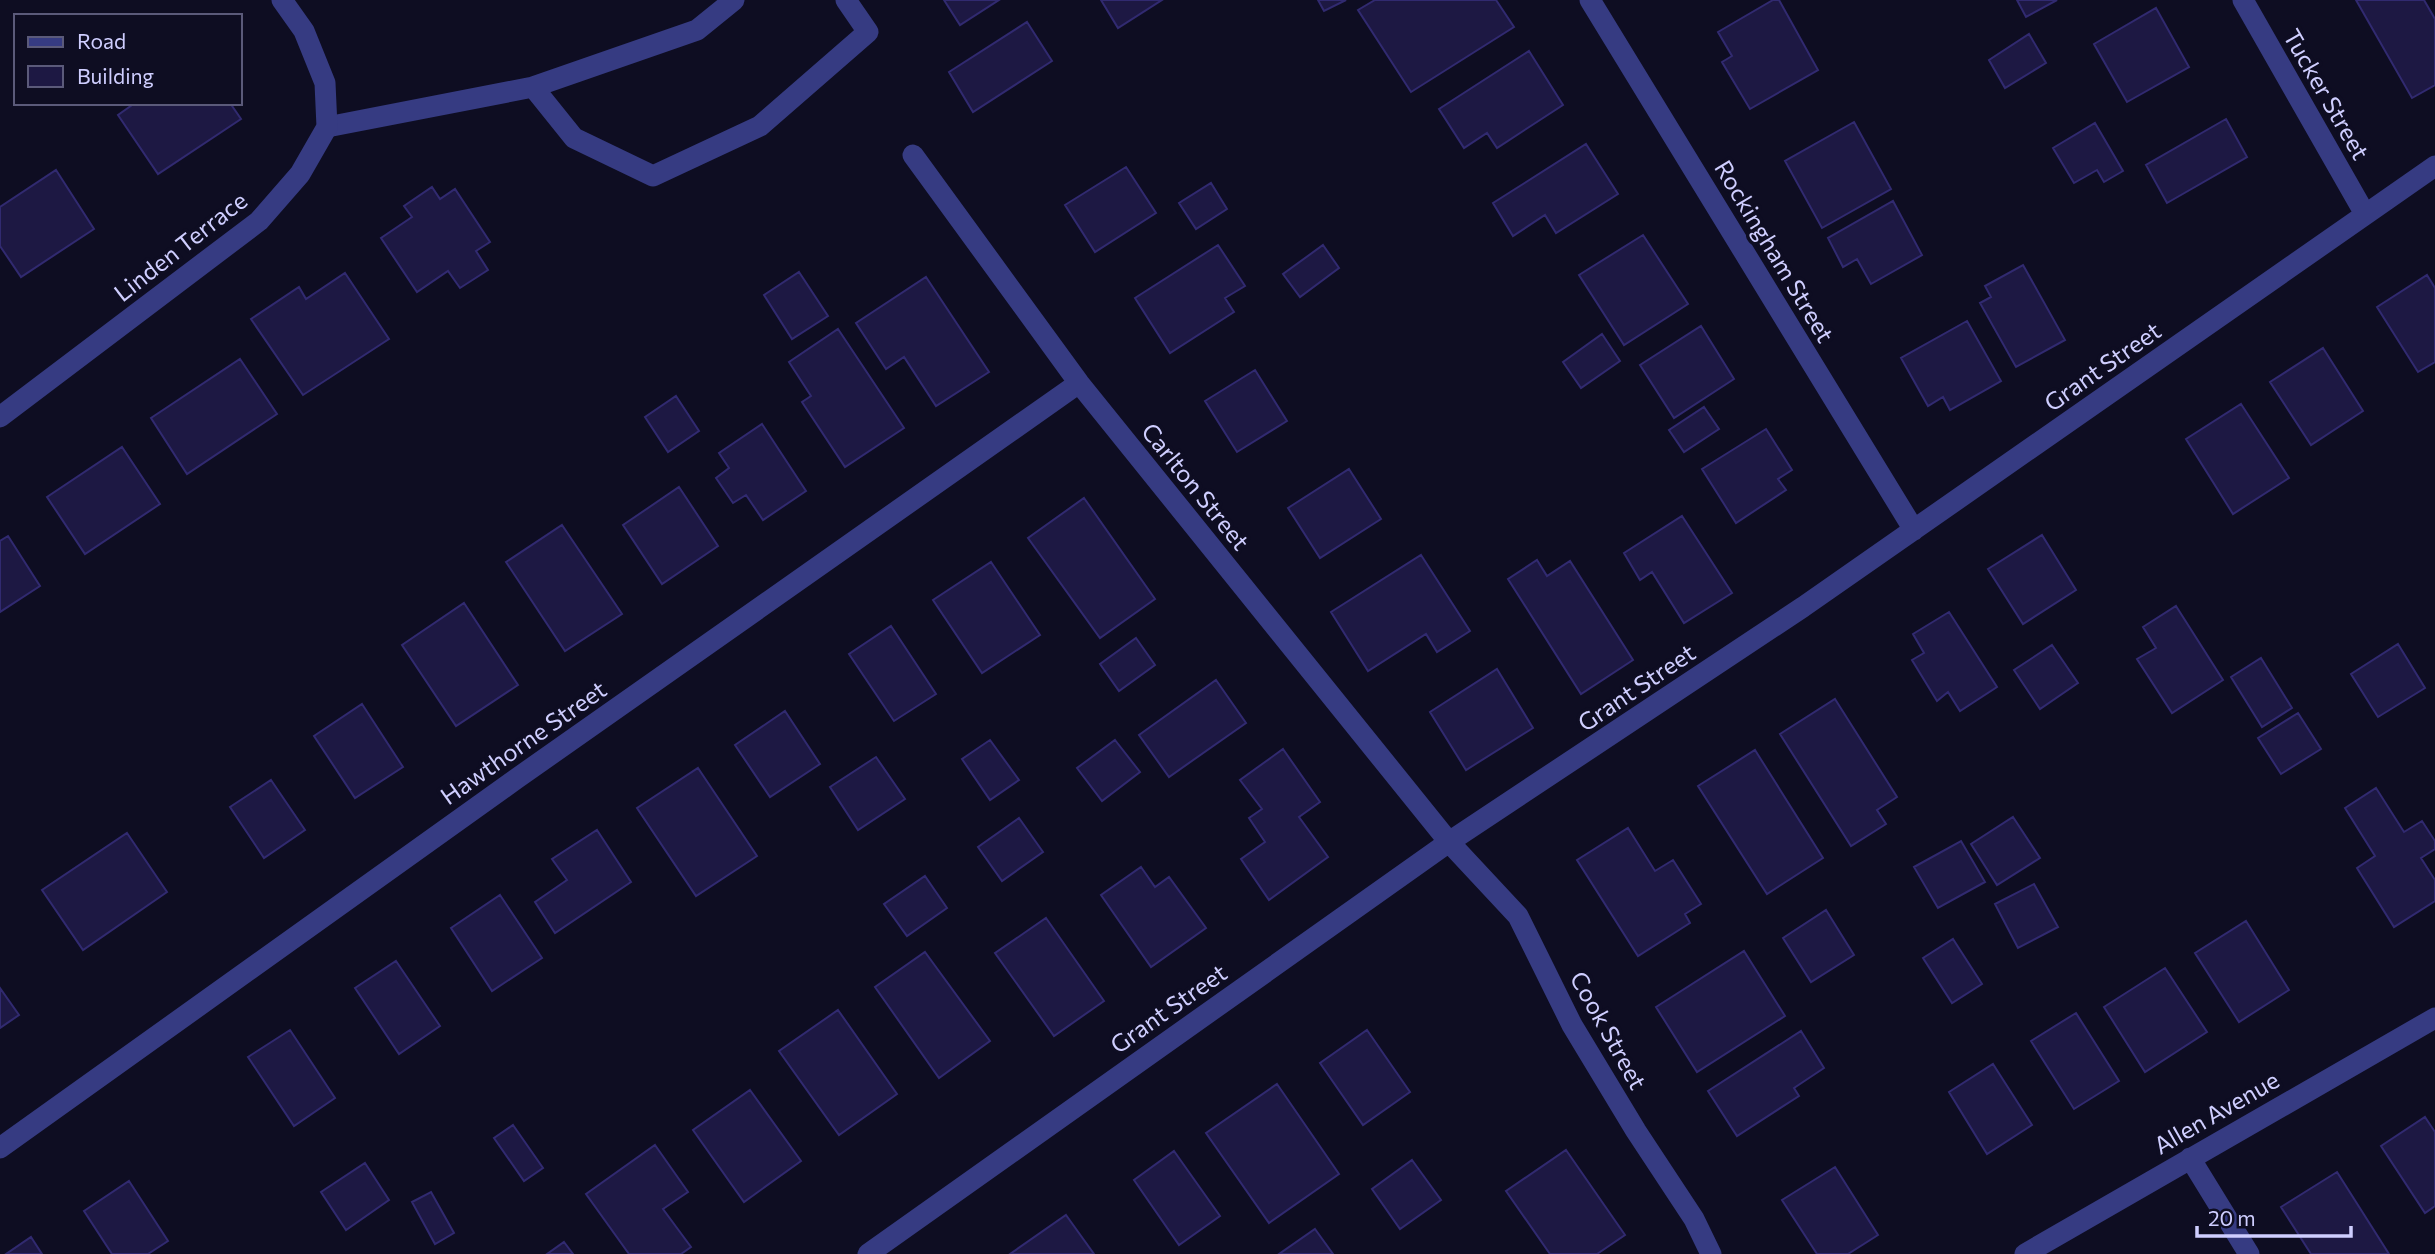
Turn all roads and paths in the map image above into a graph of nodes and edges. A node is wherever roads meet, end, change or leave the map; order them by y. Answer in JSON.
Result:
{"nodes":[{"id":1,"x":282,"y":0,"type":"edge"},
{"id":2,"x":734,"y":0,"type":"edge"},
{"id":3,"x":846,"y":0,"type":"edge"},
{"id":4,"x":1590,"y":0,"type":"edge"},
{"id":5,"x":2243,"y":0,"type":"edge"},
{"id":6,"x":533,"y":87,"type":"junction"},
{"id":7,"x":327,"y":127,"type":"junction"},
{"id":8,"x":913,"y":155,"type":"dead end"},
{"id":9,"x":2435,"y":166,"type":"edge"},
{"id":10,"x":2365,"y":214,"type":"junction"},
{"id":11,"x":1079,"y":383,"type":"junction"},
{"id":12,"x":0,"y":417,"type":"edge"},
{"id":13,"x":1914,"y":530,"type":"junction"},
{"id":14,"x":1449,"y":842,"type":"junction"},
{"id":15,"x":2435,"y":1018,"type":"edge"},
{"id":16,"x":0,"y":1148,"type":"edge"},
{"id":17,"x":2190,"y":1157,"type":"junction"},
{"id":18,"x":868,"y":1254,"type":"edge"},
{"id":19,"x":1711,"y":1254,"type":"edge"},
{"id":20,"x":2025,"y":1254,"type":"edge"},
{"id":21,"x":2249,"y":1254,"type":"edge"}],
"edges":[{"from":1,"to":7,"type":"street"},
{"from":2,"to":6,"type":"street"},
{"from":3,"to":6,"type":"street"},
{"from":4,"to":13,"type":"street","name":"Rockingham Street"},
{"from":5,"to":10,"type":"street","name":"Tucker Street"},
{"from":6,"to":7,"type":"street"},
{"from":7,"to":12,"type":"street","name":"Linden Terrace"},
{"from":8,"to":11,"type":"street","name":"Carlton Street"},
{"from":9,"to":10,"type":"street","name":"Grant Street"},
{"from":10,"to":13,"type":"street","name":"Grant Street"},
{"from":11,"to":14,"type":"street","name":"Carlton Street"},
{"from":11,"to":16,"type":"street","name":"Hawthorne Street"},
{"from":13,"to":14,"type":"street","name":"Grant Street"},
{"from":14,"to":18,"type":"street","name":"Grant Street"},
{"from":14,"to":19,"type":"street","name":"Cook Street"},
{"from":15,"to":17,"type":"street","name":"Allen Avenue"},
{"from":17,"to":20,"type":"street","name":"Allen Avenue"},
{"from":17,"to":21,"type":"street"}]}
